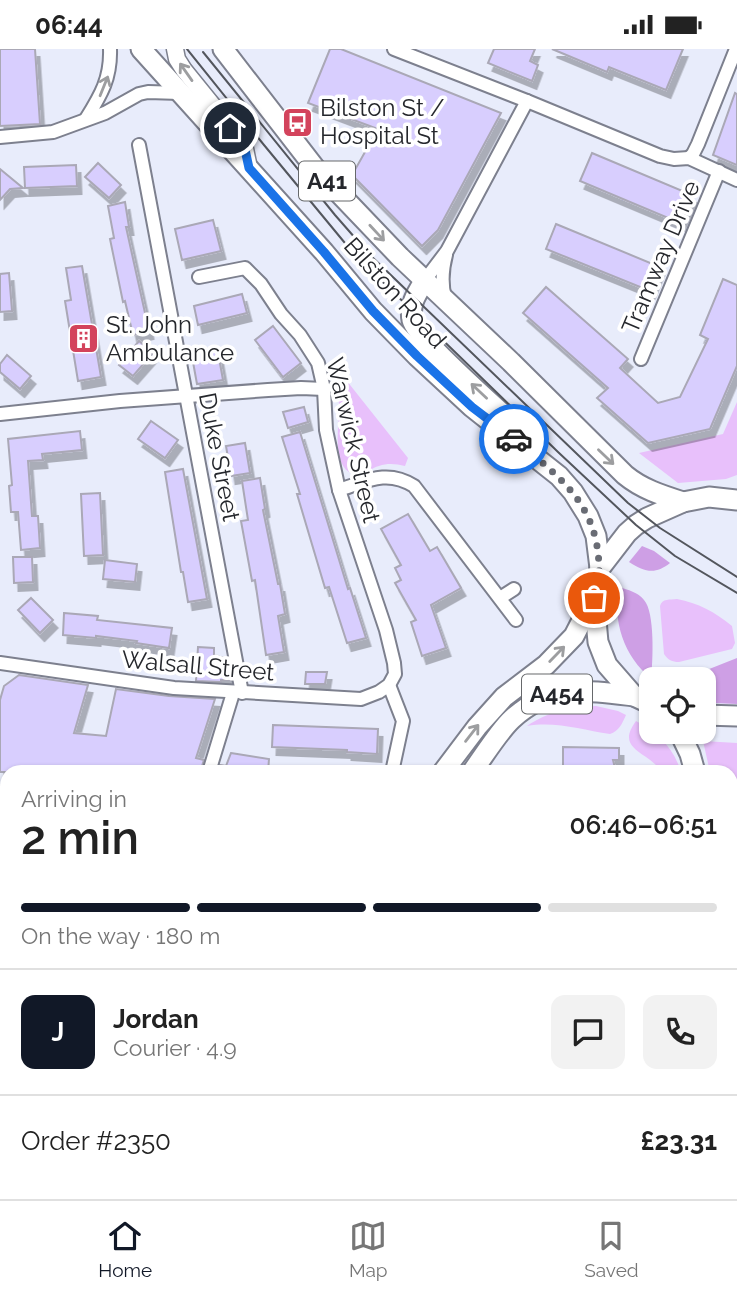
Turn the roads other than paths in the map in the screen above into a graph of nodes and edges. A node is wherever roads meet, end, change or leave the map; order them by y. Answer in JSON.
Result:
{"nodes":[{"id":1,"x":110,"y":49,"type":"edge"},
{"id":2,"x":141,"y":49,"type":"edge"},
{"id":3,"x":175,"y":49,"type":"edge"},
{"id":4,"x":223,"y":49,"type":"edge"},
{"id":5,"x":394,"y":49,"type":"edge"},
{"id":6,"x":736,"y":49,"type":"edge"},
{"id":7,"x":180,"y":93,"type":"junction"},
{"id":8,"x":527,"y":101,"type":"junction"},
{"id":9,"x":86,"y":119,"type":"junction"},
{"id":10,"x":0,"y":137,"type":"edge"},
{"id":11,"x":139,"y":145,"type":"dead end"},
{"id":12,"x":689,"y":158,"type":"junction"},
{"id":13,"x":249,"y":168,"type":"junction"},
{"id":14,"x":719,"y":171,"type":"junction"},
{"id":15,"x":737,"y":180,"type":"edge"},
{"id":16,"x":447,"y":251,"type":"junction"},
{"id":17,"x":199,"y":277,"type":"dead end"},
{"id":18,"x":425,"y":280,"type":"junction"},
{"id":19,"x":446,"y":300,"type":"junction"},
{"id":20,"x":641,"y":359,"type":"dead end"},
{"id":21,"x":324,"y":389,"type":"junction"},
{"id":22,"x":186,"y":397,"type":"junction"},
{"id":23,"x":0,"y":414,"type":"edge"},
{"id":24,"x":559,"y":476,"type":"junction"},
{"id":25,"x":737,"y":487,"type":"edge"},
{"id":26,"x":339,"y":490,"type":"junction"},
{"id":27,"x":709,"y":498,"type":"junction"},
{"id":28,"x":737,"y":500,"type":"edge"},
{"id":29,"x":683,"y":502,"type":"junction"},
{"id":30,"x":600,"y":568,"type":"junction"},
{"id":31,"x":514,"y":589,"type":"dead end"},
{"id":32,"x":500,"y":598,"type":"junction"},
{"id":33,"x":594,"y":598,"type":"junction"},
{"id":34,"x":516,"y":620,"type":"dead end"},
{"id":35,"x":0,"y":663,"type":"edge"},
{"id":36,"x":389,"y":685,"type":"junction"},
{"id":37,"x":238,"y":693,"type":"junction"},
{"id":38,"x":639,"y":696,"type":"edge"},
{"id":39,"x":639,"y":699,"type":"edge"},
{"id":40,"x":716,"y":715,"type":"edge"},
{"id":41,"x":737,"y":716,"type":"edge"},
{"id":42,"x":685,"y":744,"type":"edge"},
{"id":43,"x":212,"y":765,"type":"edge"},
{"id":44,"x":394,"y":765,"type":"edge"},
{"id":45,"x":448,"y":765,"type":"edge"},
{"id":46,"x":477,"y":765,"type":"edge"},
{"id":47,"x":693,"y":765,"type":"edge"}],
"edges":[{"from":9,"to":1,"type":"street","one_way":true},
{"from":2,"to":7,"type":"highway","name":"Bilston Road","number":"A41"},
{"from":13,"to":3,"type":"street","one_way":true},
{"from":4,"to":18,"type":"highway","name":"Bilston Road","number":"A41","one_way":true},
{"from":5,"to":8,"type":"street"},
{"from":6,"to":12,"type":"street"},
{"from":7,"to":9,"type":"street"},
{"from":7,"to":13,"type":"highway","name":"Bilston Road","number":"A41"},
{"from":8,"to":12,"type":"street"},
{"from":8,"to":16,"type":"street"},
{"from":9,"to":10,"type":"street"},
{"from":11,"to":22,"type":"street","name":"Duke Street"},
{"from":12,"to":14,"type":"street"},
{"from":13,"to":24,"type":"highway","name":"Bilston Road","number":"A41"},
{"from":14,"to":15,"type":"street"},
{"from":14,"to":20,"type":"street","name":"Tramway Drive"},
{"from":16,"to":18,"type":"street"},
{"from":16,"to":19,"type":"street"},
{"from":17,"to":21,"type":"street","name":"Warwick Street"},
{"from":18,"to":19,"type":"highway","name":"Bilston Road","number":"A41"},
{"from":24,"to":18,"type":"highway","one_way":true},
{"from":19,"to":29,"type":"highway","name":"Bilston Road","number":"A41","one_way":true},
{"from":21,"to":22,"type":"street"},
{"from":21,"to":26,"type":"street","name":"Warwick Street"},
{"from":22,"to":23,"type":"street"},
{"from":22,"to":37,"type":"street","name":"Duke Street"},
{"from":24,"to":30,"type":"highway","name":"Bilston Road","number":"A41"},
{"from":25,"to":27,"type":"highway"},
{"from":26,"to":32,"type":"street"},
{"from":26,"to":36,"type":"street","name":"Warwick Street"},
{"from":27,"to":28,"type":"highway"},
{"from":27,"to":29,"type":"highway"},
{"from":29,"to":30,"type":"highway"},
{"from":30,"to":33,"type":"highway"},
{"from":31,"to":32,"type":"street"},
{"from":32,"to":34,"type":"street"},
{"from":33,"to":38,"type":"highway"},
{"from":45,"to":33,"type":"highway","number":"A454","one_way":true},
{"from":35,"to":37,"type":"street","name":"Walsall Street"},
{"from":36,"to":37,"type":"street","name":"Walsall Street"},
{"from":36,"to":44,"type":"street"},
{"from":37,"to":43,"type":"street"},
{"from":39,"to":46,"type":"highway","number":"A454"},
{"from":40,"to":41,"type":"highway"},
{"from":42,"to":47,"type":"highway"}]}
